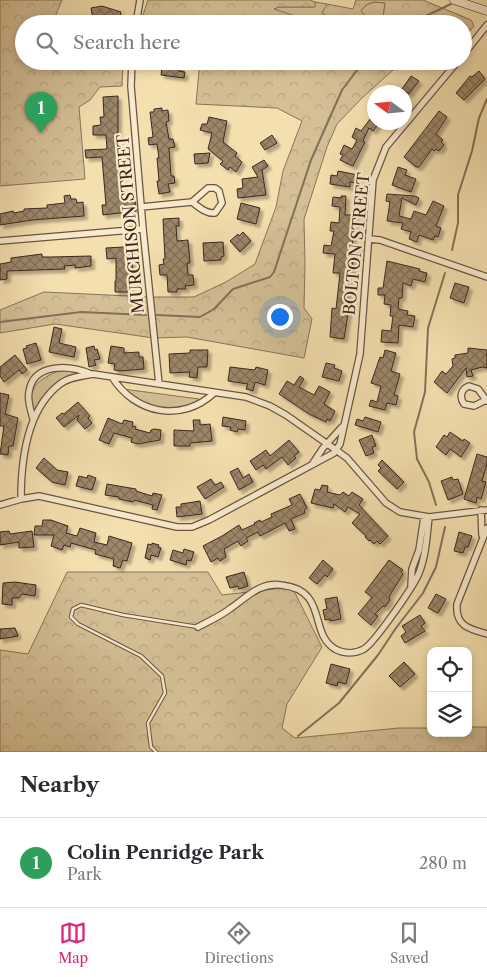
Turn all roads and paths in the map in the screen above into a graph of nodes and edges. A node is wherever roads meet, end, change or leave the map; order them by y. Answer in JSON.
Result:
{"nodes":[{"id":1,"x":140,"y":0,"type":"edge"},
{"id":2,"x":458,"y":1,"type":"edge"},
{"id":3,"x":487,"y":11,"type":"edge"},
{"id":4,"x":138,"y":15,"type":"edge"},
{"id":5,"x":487,"y":25,"type":"edge"},
{"id":6,"x":472,"y":44,"type":"edge"},
{"id":7,"x":132,"y":70,"type":"edge"},
{"id":8,"x":450,"y":70,"type":"edge"},
{"id":9,"x":192,"y":202,"type":"junction"},
{"id":10,"x":141,"y":207,"type":"junction"},
{"id":11,"x":143,"y":229,"type":"junction"},
{"id":12,"x":369,"y":239,"type":"junction"},
{"id":13,"x":0,"y":241,"type":"edge"},
{"id":14,"x":487,"y":278,"type":"edge"},
{"id":15,"x":93,"y":374,"type":"junction"},
{"id":16,"x":112,"y":378,"type":"junction"},
{"id":17,"x":159,"y":384,"type":"junction"},
{"id":18,"x":214,"y":393,"type":"junction"},
{"id":19,"x":33,"y":419,"type":"junction"},
{"id":20,"x":343,"y":426,"type":"junction"},
{"id":21,"x":327,"y":444,"type":"junction"},
{"id":22,"x":336,"y":450,"type":"junction"},
{"id":23,"x":313,"y":464,"type":"junction"},
{"id":24,"x":20,"y":499,"type":"junction"},
{"id":25,"x":0,"y":505,"type":"edge"},
{"id":26,"x":484,"y":510,"type":"edge"},
{"id":27,"x":427,"y":517,"type":"junction"},
{"id":28,"x":487,"y":528,"type":"edge"},
{"id":29,"x":482,"y":539,"type":"junction"},
{"id":30,"x":198,"y":627,"type":"joint"},
{"id":31,"x":487,"y":634,"type":"edge"},
{"id":32,"x":156,"y":752,"type":"edge"}],
"edges":[{"from":1,"to":4,"type":"street"},
{"from":2,"to":3,"type":"street"},
{"from":5,"to":6,"type":"street"},
{"from":7,"to":10,"type":"street","name":"MURCHISON STREET"},
{"from":8,"to":12,"type":"street","name":"BOLTON STREET"},
{"from":9,"to":9,"type":"street"},
{"from":9,"to":10,"type":"street"},
{"from":10,"to":11,"type":"street","name":"MURCHISON STREET"},
{"from":11,"to":13,"type":"street"},
{"from":11,"to":17,"type":"street","name":"MURCHISON STREET"},
{"from":12,"to":14,"type":"street"},
{"from":12,"to":20,"type":"street","name":"BOLTON STREET"},
{"from":15,"to":16,"type":"street"},
{"from":15,"to":19,"type":"street"},
{"from":15,"to":19,"type":"street"},
{"from":16,"to":17,"type":"street"},
{"from":16,"to":18,"type":"street"},
{"from":17,"to":18,"type":"street"},
{"from":18,"to":21,"type":"street"},
{"from":19,"to":24,"type":"street"},
{"from":20,"to":21,"type":"street","name":"BOLTON STREET"},
{"from":20,"to":22,"type":"street","name":"BOLTON STREET"},
{"from":21,"to":22,"type":"street"},
{"from":21,"to":23,"type":"street","name":"BOLTON STREET"},
{"from":22,"to":23,"type":"street"},
{"from":22,"to":27,"type":"street"},
{"from":23,"to":24,"type":"street"},
{"from":24,"to":25,"type":"street"},
{"from":26,"to":27,"type":"street"},
{"from":26,"to":29,"type":"street"},
{"from":27,"to":30,"type":"street"},
{"from":28,"to":29,"type":"street"},
{"from":29,"to":31,"type":"street"},
{"from":30,"to":32,"type":"lane"}]}
